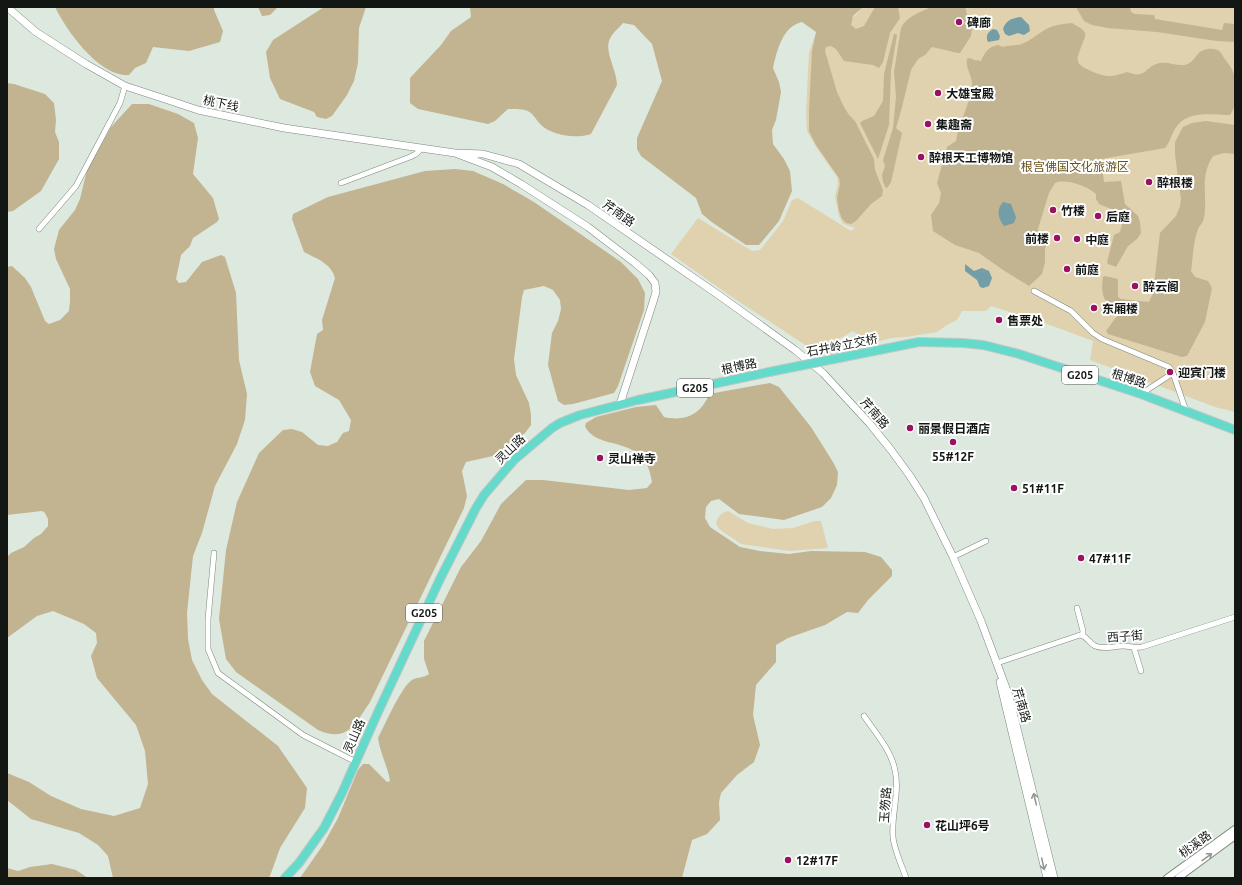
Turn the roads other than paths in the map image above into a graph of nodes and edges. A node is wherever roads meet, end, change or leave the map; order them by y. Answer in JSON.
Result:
{"nodes":[{"id":1,"x":7,"y":7,"type":"edge"},
{"id":2,"x":125,"y":86,"type":"junction"},
{"id":3,"x":422,"y":148,"type":"junction"},
{"id":4,"x":455,"y":153,"type":"junction"},
{"id":5,"x":341,"y":183,"type":"dead end"},
{"id":6,"x":38,"y":229,"type":"dead end"},
{"id":7,"x":1034,"y":291,"type":"dead end"},
{"id":8,"x":919,"y":342,"type":"joint"},
{"id":9,"x":769,"y":372,"type":"joint"},
{"id":10,"x":1173,"y":373,"type":"junction"},
{"id":11,"x":1141,"y":394,"type":"junction"},
{"id":12,"x":620,"y":404,"type":"junction"},
{"id":13,"x":1186,"y":411,"type":"junction"},
{"id":14,"x":1235,"y":430,"type":"edge"},
{"id":15,"x":986,"y":541,"type":"dead end"},
{"id":16,"x":214,"y":553,"type":"dead end"},
{"id":17,"x":953,"y":556,"type":"junction"},
{"id":18,"x":1076,"y":608,"type":"dead end"},
{"id":19,"x":1235,"y":618,"type":"edge"},
{"id":20,"x":1083,"y":635,"type":"junction"},
{"id":21,"x":1134,"y":648,"type":"junction"},
{"id":22,"x":997,"y":662,"type":"junction"},
{"id":23,"x":1141,"y":671,"type":"dead end"},
{"id":24,"x":864,"y":716,"type":"dead end"},
{"id":25,"x":356,"y":762,"type":"junction"},
{"id":26,"x":1235,"y":828,"type":"edge"},
{"id":27,"x":1235,"y":836,"type":"edge"},
{"id":28,"x":285,"y":878,"type":"edge"},
{"id":29,"x":906,"y":878,"type":"edge"},
{"id":30,"x":1047,"y":878,"type":"edge"},
{"id":31,"x":1054,"y":878,"type":"edge"},
{"id":32,"x":1167,"y":878,"type":"edge"},
{"id":33,"x":1178,"y":878,"type":"edge"}],
"edges":[{"from":1,"to":2,"type":"main road","name":"桃下线"},
{"from":2,"to":3,"type":"main road","name":"桃下线"},
{"from":2,"to":6,"type":"street"},
{"from":3,"to":4,"type":"main road","name":"桃下线"},
{"from":3,"to":5,"type":"street"},
{"from":4,"to":12,"type":"main road"},
{"from":4,"to":17,"type":"main road","name":"芹南路"},
{"from":7,"to":10,"type":"street"},
{"from":8,"to":9,"type":"highway","name":"石井岭立交桥","number":"G205","bridge":true},
{"from":8,"to":11,"type":"highway","name":"根博路","number":"G205"},
{"from":9,"to":12,"type":"highway","name":"根博路","number":"G205"},
{"from":10,"to":11,"type":"street"},
{"from":10,"to":13,"type":"street"},
{"from":11,"to":13,"type":"highway","name":"根博路","number":"G205"},
{"from":12,"to":25,"type":"highway","name":"灵山路","number":"G205"},
{"from":13,"to":14,"type":"highway","name":"根博路","number":"G205"},
{"from":15,"to":17,"type":"street"},
{"from":16,"to":25,"type":"street"},
{"from":17,"to":22,"type":"main road","name":"芹南路"},
{"from":18,"to":20,"type":"street"},
{"from":19,"to":21,"type":"street","name":"西子街"},
{"from":20,"to":21,"type":"street","name":"西子街"},
{"from":20,"to":22,"type":"street"},
{"from":21,"to":23,"type":"street"},
{"from":22,"to":30,"type":"main road","one_way":true},
{"from":31,"to":22,"type":"main road","name":"芹南路","one_way":true},
{"from":24,"to":29,"type":"street","name":"玉笏路"},
{"from":25,"to":28,"type":"highway","name":"灵山路","number":"G205"},
{"from":26,"to":32,"type":"street","name":"桃溪路"},
{"from":33,"to":27,"type":"street","name":"桃溪路","one_way":true}]}
